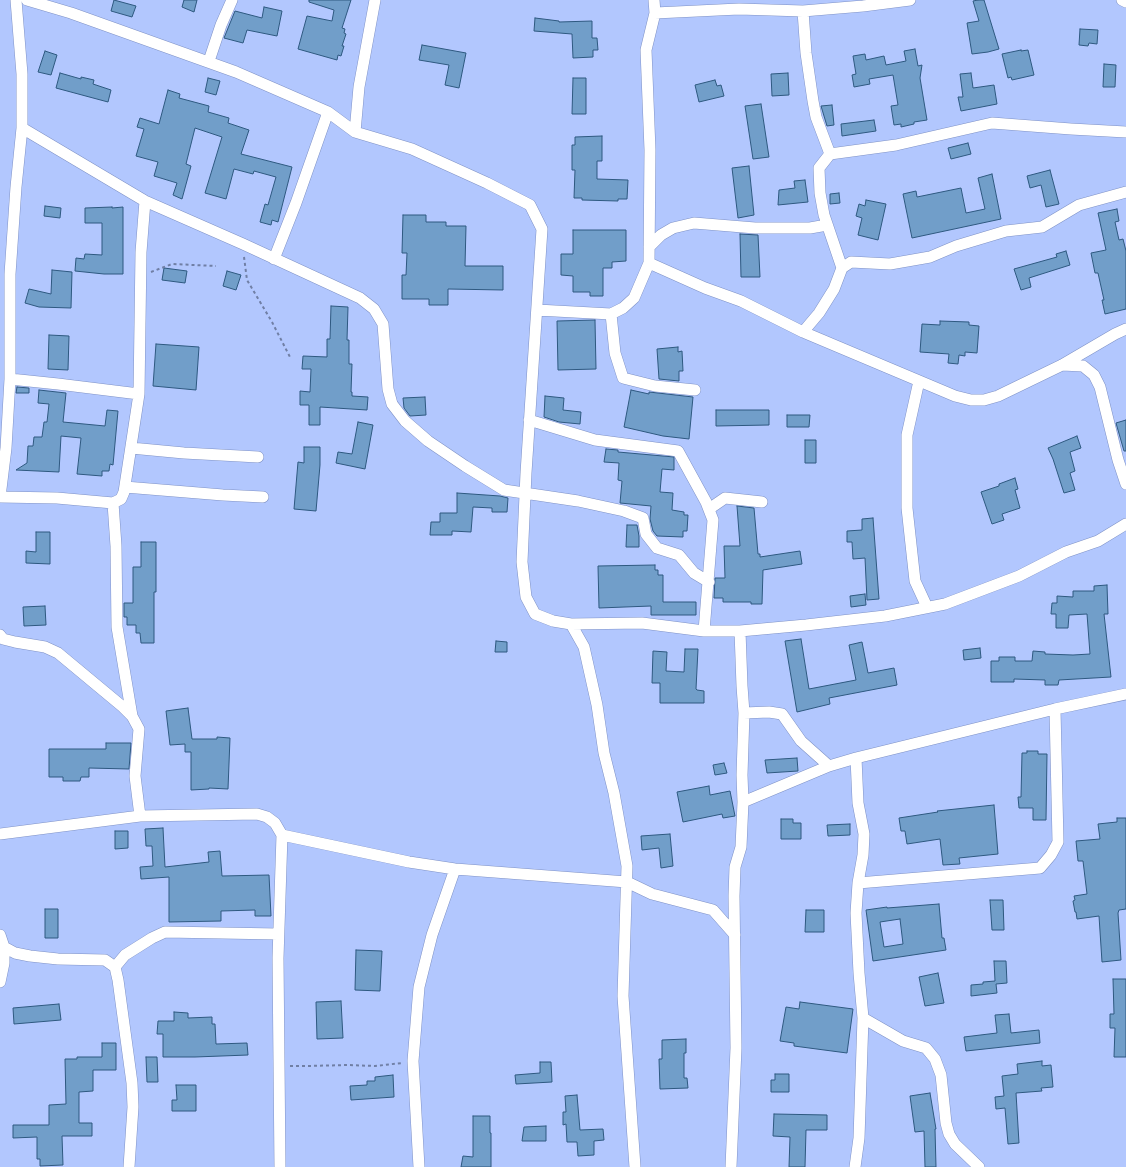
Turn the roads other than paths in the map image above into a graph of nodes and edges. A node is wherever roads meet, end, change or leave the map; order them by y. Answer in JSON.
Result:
{"nodes":[{"id":1,"x":16,"y":0,"type":"edge"},
{"id":2,"x":27,"y":0,"type":"edge"},
{"id":3,"x":232,"y":0,"type":"edge"},
{"id":4,"x":375,"y":0,"type":"edge"},
{"id":5,"x":654,"y":0,"type":"edge"},
{"id":6,"x":910,"y":0,"type":"edge"},
{"id":7,"x":1122,"y":0,"type":"edge"},
{"id":8,"x":1126,"y":2,"type":"edge"},
{"id":9,"x":803,"y":11,"type":"junction"},
{"id":10,"x":655,"y":14,"type":"junction"},
{"id":11,"x":209,"y":62,"type":"junction"},
{"id":12,"x":328,"y":112,"type":"junction"},
{"id":13,"x":22,"y":128,"type":"junction"},
{"id":14,"x":355,"y":132,"type":"junction"},
{"id":15,"x":1126,"y":132,"type":"edge"},
{"id":16,"x":830,"y":154,"type":"junction"},
{"id":17,"x":1126,"y":192,"type":"edge"},
{"id":18,"x":145,"y":201,"type":"junction"},
{"id":19,"x":827,"y":225,"type":"junction"},
{"id":20,"x":649,"y":247,"type":"junction"},
{"id":21,"x":274,"y":259,"type":"junction"},
{"id":22,"x":649,"y":263,"type":"junction"},
{"id":23,"x":842,"y":268,"type":"junction"},
{"id":24,"x":537,"y":310,"type":"junction"},
{"id":25,"x":611,"y":314,"type":"junction"},
{"id":26,"x":1126,"y":329,"type":"edge"},
{"id":27,"x":803,"y":332,"type":"junction"},
{"id":28,"x":1062,"y":365,"type":"junction"},
{"id":29,"x":10,"y":379,"type":"junction"},
{"id":30,"x":919,"y":381,"type":"junction"},
{"id":31,"x":695,"y":390,"type":"dead end"},
{"id":32,"x":139,"y":394,"type":"junction"},
{"id":33,"x":529,"y":420,"type":"junction"},
{"id":34,"x":131,"y":448,"type":"junction"},
{"id":35,"x":258,"y":457,"type":"dead end"},
{"id":36,"x":1126,"y":484,"type":"edge"},
{"id":37,"x":125,"y":487,"type":"junction"},
{"id":38,"x":526,"y":493,"type":"junction"},
{"id":39,"x":0,"y":497,"type":"edge"},
{"id":40,"x":263,"y":497,"type":"dead end"},
{"id":41,"x":762,"y":502,"type":"dead end"},
{"id":42,"x":113,"y":503,"type":"junction"},
{"id":43,"x":709,"y":509,"type":"junction"},
{"id":44,"x":1126,"y":524,"type":"edge"},
{"id":45,"x":709,"y":582,"type":"junction"},
{"id":46,"x":927,"y":607,"type":"junction"},
{"id":47,"x":571,"y":624,"type":"junction"},
{"id":48,"x":704,"y":631,"type":"junction"},
{"id":49,"x":740,"y":631,"type":"junction"},
{"id":50,"x":0,"y":635,"type":"edge"},
{"id":51,"x":1126,"y":694,"type":"edge"},
{"id":52,"x":1055,"y":709,"type":"junction"},
{"id":53,"x":744,"y":713,"type":"junction"},
{"id":54,"x":132,"y":716,"type":"junction"},
{"id":55,"x":856,"y":758,"type":"junction"},
{"id":56,"x":829,"y":766,"type":"junction"},
{"id":57,"x":743,"y":802,"type":"junction"},
{"id":58,"x":140,"y":816,"type":"junction"},
{"id":59,"x":0,"y":834,"type":"edge"},
{"id":60,"x":282,"y":835,"type":"junction"},
{"id":61,"x":455,"y":869,"type":"junction"},
{"id":62,"x":627,"y":882,"type":"junction"},
{"id":63,"x":858,"y":883,"type":"junction"},
{"id":64,"x":278,"y":934,"type":"junction"},
{"id":65,"x":0,"y":935,"type":"edge"},
{"id":66,"x":735,"y":935,"type":"junction"},
{"id":67,"x":4,"y":947,"type":"junction"},
{"id":68,"x":115,"y":967,"type":"junction"},
{"id":69,"x":0,"y":982,"type":"edge"},
{"id":70,"x":863,"y":1018,"type":"junction"},
{"id":71,"x":129,"y":1167,"type":"edge"},
{"id":72,"x":280,"y":1167,"type":"edge"},
{"id":73,"x":419,"y":1167,"type":"edge"},
{"id":74,"x":635,"y":1167,"type":"edge"},
{"id":75,"x":730,"y":1167,"type":"edge"},
{"id":76,"x":855,"y":1167,"type":"edge"},
{"id":77,"x":978,"y":1167,"type":"edge"}],
"edges":[{"from":1,"to":13,"type":"street"},
{"from":2,"to":11,"type":"street"},
{"from":3,"to":11,"type":"street"},
{"from":4,"to":14,"type":"street"},
{"from":5,"to":10,"type":"street"},
{"from":6,"to":9,"type":"street"},
{"from":7,"to":8,"type":"street"},
{"from":9,"to":10,"type":"street"},
{"from":9,"to":16,"type":"street"},
{"from":10,"to":20,"type":"street"},
{"from":11,"to":12,"type":"street"},
{"from":12,"to":14,"type":"street"},
{"from":12,"to":21,"type":"street"},
{"from":13,"to":18,"type":"street"},
{"from":13,"to":29,"type":"street"},
{"from":14,"to":24,"type":"street"},
{"from":15,"to":16,"type":"street"},
{"from":16,"to":19,"type":"street"},
{"from":17,"to":23,"type":"street"},
{"from":18,"to":21,"type":"street"},
{"from":18,"to":32,"type":"street"},
{"from":19,"to":20,"type":"street"},
{"from":19,"to":23,"type":"street"},
{"from":20,"to":22,"type":"street"},
{"from":21,"to":38,"type":"street"},
{"from":22,"to":25,"type":"street"},
{"from":22,"to":27,"type":"street"},
{"from":23,"to":27,"type":"street"},
{"from":24,"to":25,"type":"street"},
{"from":24,"to":33,"type":"street"},
{"from":25,"to":31,"type":"street"},
{"from":26,"to":28,"type":"street"},
{"from":27,"to":30,"type":"street"},
{"from":28,"to":30,"type":"street"},
{"from":28,"to":36,"type":"street"},
{"from":29,"to":32,"type":"street"},
{"from":29,"to":39,"type":"street"},
{"from":30,"to":46,"type":"street"},
{"from":32,"to":34,"type":"street"},
{"from":33,"to":38,"type":"street"},
{"from":33,"to":43,"type":"street"},
{"from":34,"to":35,"type":"street"},
{"from":34,"to":37,"type":"street"},
{"from":37,"to":40,"type":"street"},
{"from":37,"to":42,"type":"street"},
{"from":38,"to":45,"type":"street"},
{"from":38,"to":47,"type":"street"},
{"from":39,"to":42,"type":"street"},
{"from":41,"to":43,"type":"street"},
{"from":42,"to":54,"type":"street"},
{"from":43,"to":45,"type":"street"},
{"from":44,"to":46,"type":"street"},
{"from":45,"to":48,"type":"street"},
{"from":46,"to":49,"type":"street"},
{"from":47,"to":48,"type":"street"},
{"from":47,"to":62,"type":"street"},
{"from":48,"to":49,"type":"street"},
{"from":49,"to":53,"type":"street"},
{"from":50,"to":54,"type":"street"},
{"from":51,"to":52,"type":"street"},
{"from":52,"to":55,"type":"street"},
{"from":52,"to":63,"type":"street"},
{"from":53,"to":56,"type":"street"},
{"from":53,"to":57,"type":"street"},
{"from":54,"to":58,"type":"street"},
{"from":55,"to":56,"type":"street"},
{"from":55,"to":63,"type":"street"},
{"from":56,"to":57,"type":"street"},
{"from":57,"to":66,"type":"street"},
{"from":58,"to":59,"type":"street"},
{"from":58,"to":60,"type":"street"},
{"from":60,"to":61,"type":"street"},
{"from":60,"to":64,"type":"street"},
{"from":61,"to":62,"type":"street"},
{"from":61,"to":73,"type":"street"},
{"from":62,"to":66,"type":"street"},
{"from":62,"to":74,"type":"street"},
{"from":63,"to":70,"type":"street"},
{"from":64,"to":68,"type":"street"},
{"from":64,"to":72,"type":"street"},
{"from":65,"to":67,"type":"street"},
{"from":66,"to":75,"type":"street"},
{"from":67,"to":68,"type":"street"},
{"from":67,"to":69,"type":"street"},
{"from":68,"to":71,"type":"street"},
{"from":70,"to":76,"type":"street"},
{"from":70,"to":77,"type":"street"}]}
